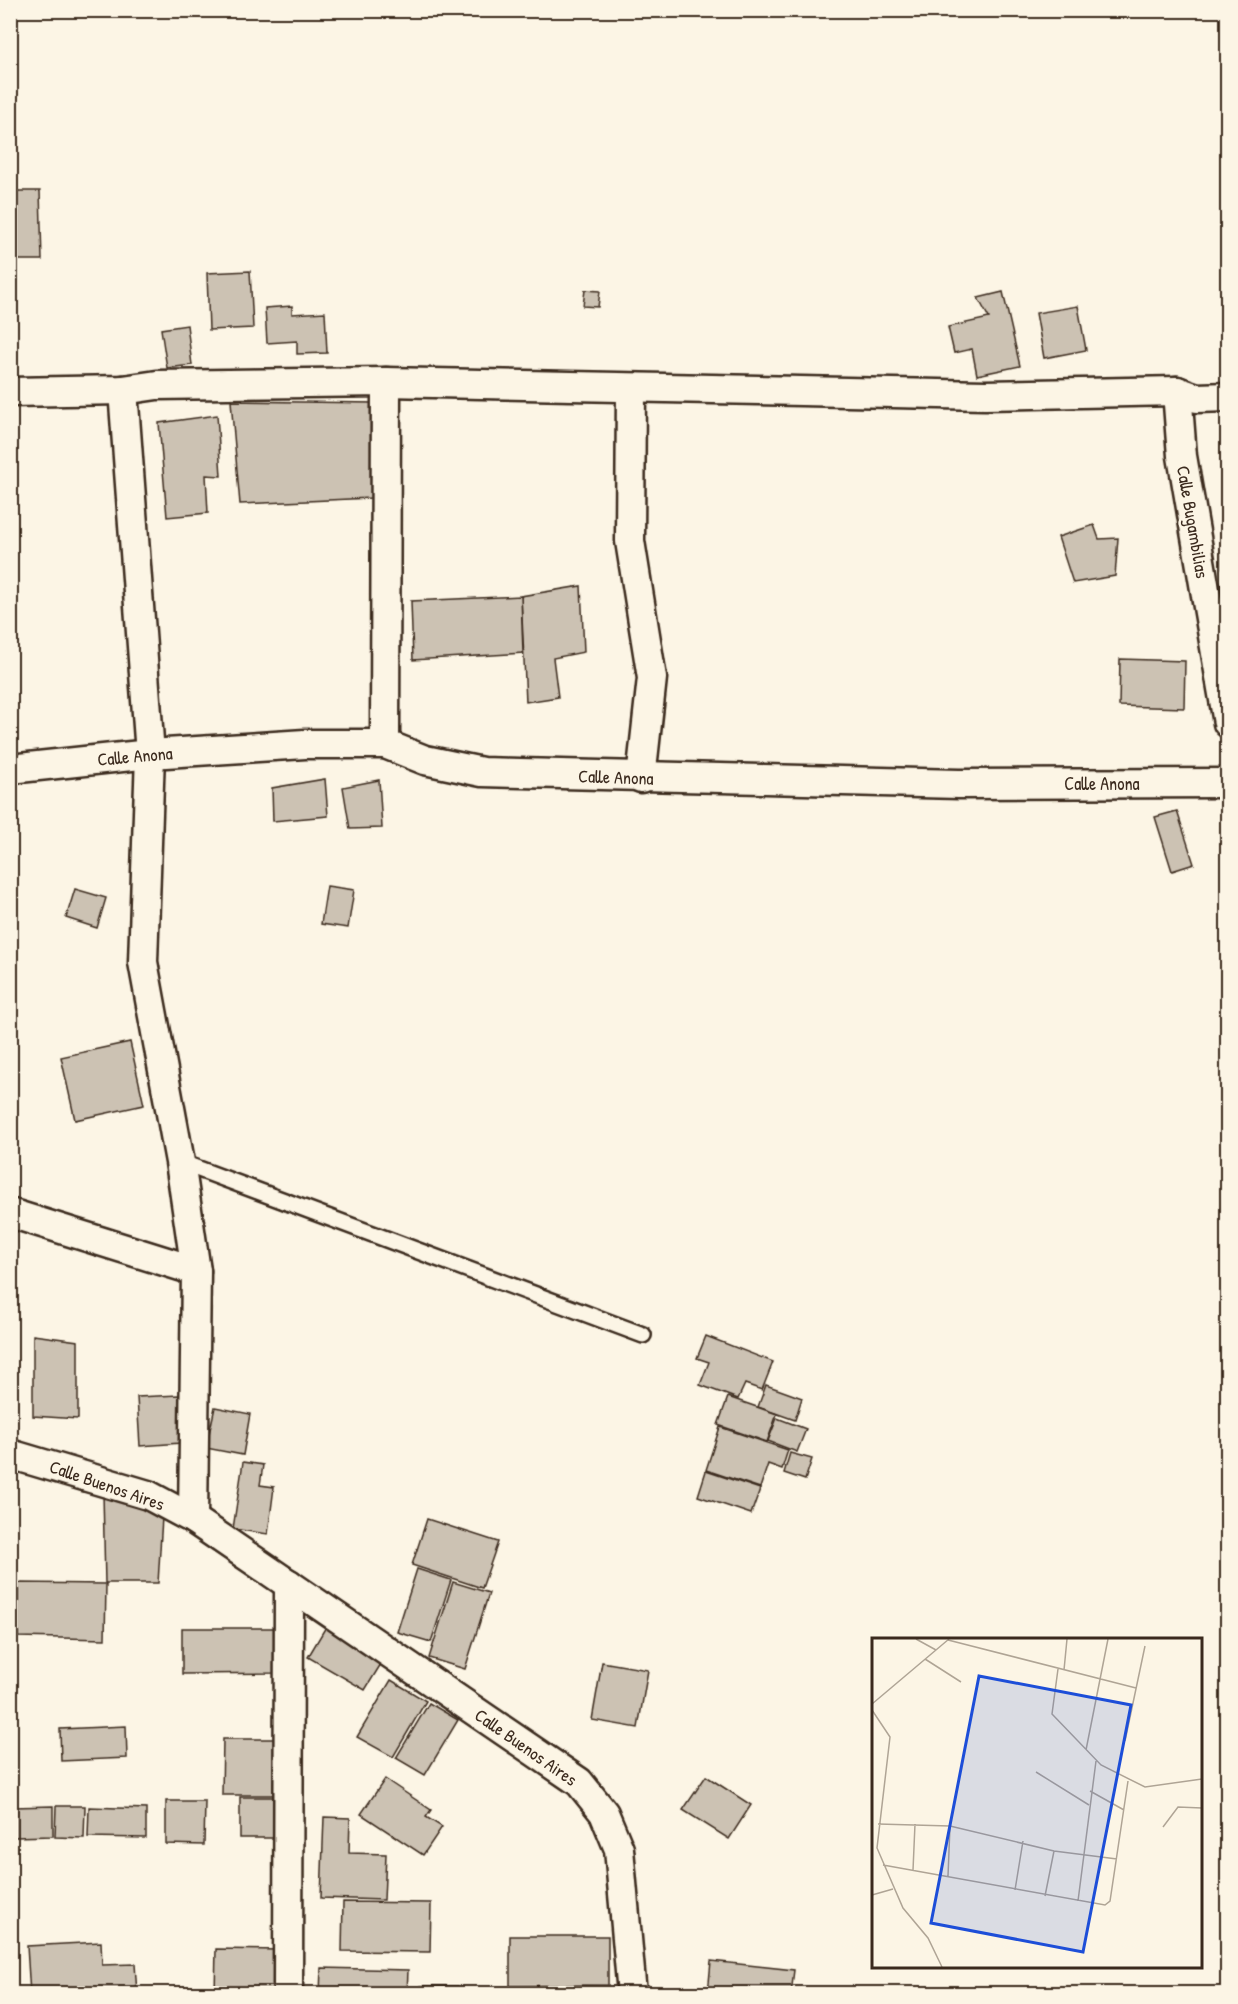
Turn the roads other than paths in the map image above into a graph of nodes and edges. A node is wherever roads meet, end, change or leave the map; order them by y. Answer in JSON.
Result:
{"nodes":[{"id":1,"x":386,"y":382,"type":"junction"},
{"id":2,"x":631,"y":388,"type":"junction"},
{"id":3,"x":123,"y":390,"type":"junction"},
{"id":4,"x":1177,"y":391,"type":"junction"},
{"id":5,"x":10,"y":392,"type":"edge"},
{"id":6,"x":1227,"y":397,"type":"edge"},
{"id":7,"x":1227,"y":723,"type":"edge"},
{"id":8,"x":385,"y":744,"type":"junction"},
{"id":9,"x":150,"y":754,"type":"junction"},
{"id":10,"x":10,"y":769,"type":"edge"},
{"id":11,"x":641,"y":778,"type":"junction"},
{"id":12,"x":1227,"y":783,"type":"edge"},
{"id":13,"x":180,"y":1162,"type":"junction"},
{"id":14,"x":10,"y":1213,"type":"edge"},
{"id":15,"x":196,"y":1271,"type":"junction"},
{"id":16,"x":643,"y":1335,"type":"dead end"},
{"id":17,"x":10,"y":1454,"type":"edge"},
{"id":18,"x":193,"y":1519,"type":"junction"},
{"id":19,"x":289,"y":1584,"type":"junction"},
{"id":20,"x":288,"y":1994,"type":"edge"},
{"id":21,"x":632,"y":1994,"type":"edge"}],
"edges":[{"from":1,"to":2,"type":"street"},
{"from":1,"to":3,"type":"street"},
{"from":1,"to":8,"type":"street"},
{"from":2,"to":4,"type":"street"},
{"from":2,"to":11,"type":"street"},
{"from":3,"to":5,"type":"street"},
{"from":3,"to":9,"type":"street"},
{"from":4,"to":6,"type":"street"},
{"from":4,"to":7,"type":"street","name":"Calle Bugambilias"},
{"from":8,"to":9,"type":"street","name":"Calle Anona"},
{"from":8,"to":11,"type":"street","name":"Calle Anona"},
{"from":9,"to":10,"type":"street","name":"Calle Anona"},
{"from":9,"to":13,"type":"street"},
{"from":11,"to":12,"type":"street","name":"Calle Anona"},
{"from":13,"to":15,"type":"street"},
{"from":13,"to":16,"type":"lane"},
{"from":14,"to":15,"type":"street"},
{"from":15,"to":18,"type":"street"},
{"from":17,"to":18,"type":"street","name":"Calle Buenos Aires"},
{"from":18,"to":19,"type":"street","name":"Calle Buenos Aires"},
{"from":19,"to":20,"type":"street"},
{"from":19,"to":21,"type":"street","name":"Calle Buenos Aires"}]}
